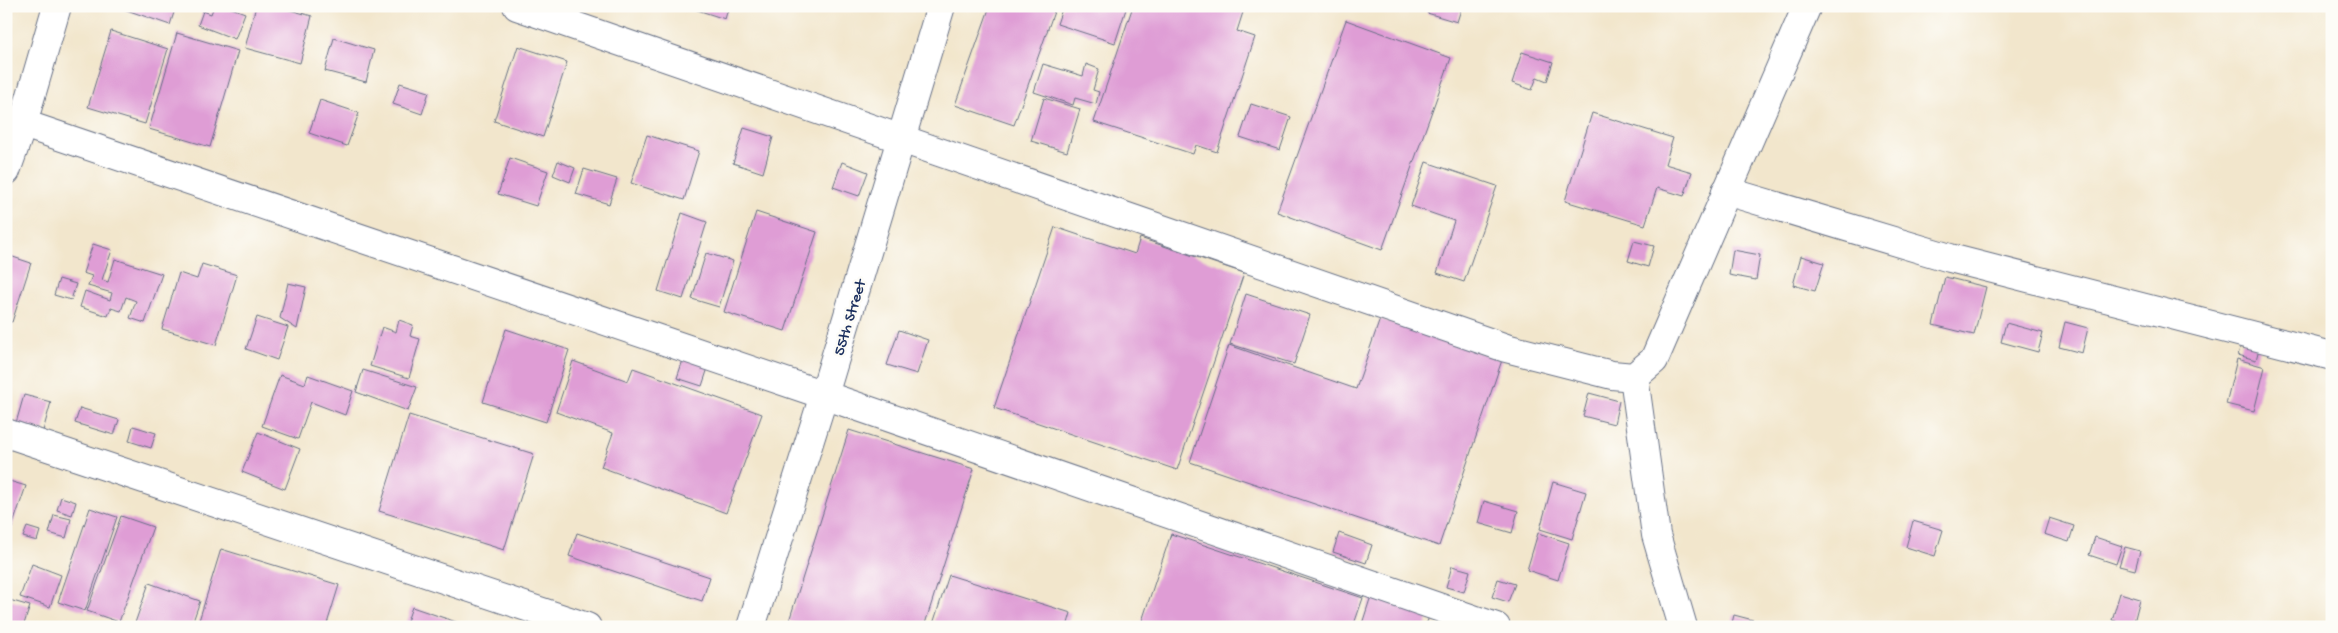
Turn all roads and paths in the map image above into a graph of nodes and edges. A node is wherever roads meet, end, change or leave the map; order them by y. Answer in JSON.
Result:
{"nodes":[{"id":1,"x":57,"y":6,"type":"edge"},
{"id":2,"x":517,"y":6,"type":"edge"},
{"id":3,"x":941,"y":6,"type":"edge"},
{"id":4,"x":1807,"y":6,"type":"edge"},
{"id":5,"x":15,"y":121,"type":"edge"},
{"id":6,"x":901,"y":139,"type":"junction"},
{"id":7,"x":6,"y":171,"type":"edge"},
{"id":8,"x":1726,"y":190,"type":"junction"},
{"id":9,"x":2332,"y":356,"type":"edge"},
{"id":10,"x":1634,"y":377,"type":"junction"},
{"id":11,"x":824,"y":395,"type":"junction"},
{"id":12,"x":6,"y":433,"type":"edge"},
{"id":13,"x":587,"y":627,"type":"edge"},
{"id":14,"x":750,"y":627,"type":"edge"},
{"id":15,"x":1496,"y":627,"type":"edge"},
{"id":16,"x":1682,"y":627,"type":"edge"}],
"edges":[{"from":1,"to":5,"type":"street"},
{"from":2,"to":6,"type":"street"},
{"from":3,"to":6,"type":"street","name":"55th Street"},
{"from":4,"to":8,"type":"street"},
{"from":5,"to":7,"type":"street"},
{"from":5,"to":11,"type":"street"},
{"from":6,"to":10,"type":"street"},
{"from":6,"to":11,"type":"street","name":"55th Street"},
{"from":8,"to":9,"type":"street"},
{"from":8,"to":10,"type":"street"},
{"from":10,"to":16,"type":"street"},
{"from":11,"to":14,"type":"street","name":"55th Street"},
{"from":11,"to":15,"type":"street"},
{"from":12,"to":13,"type":"street"}]}
